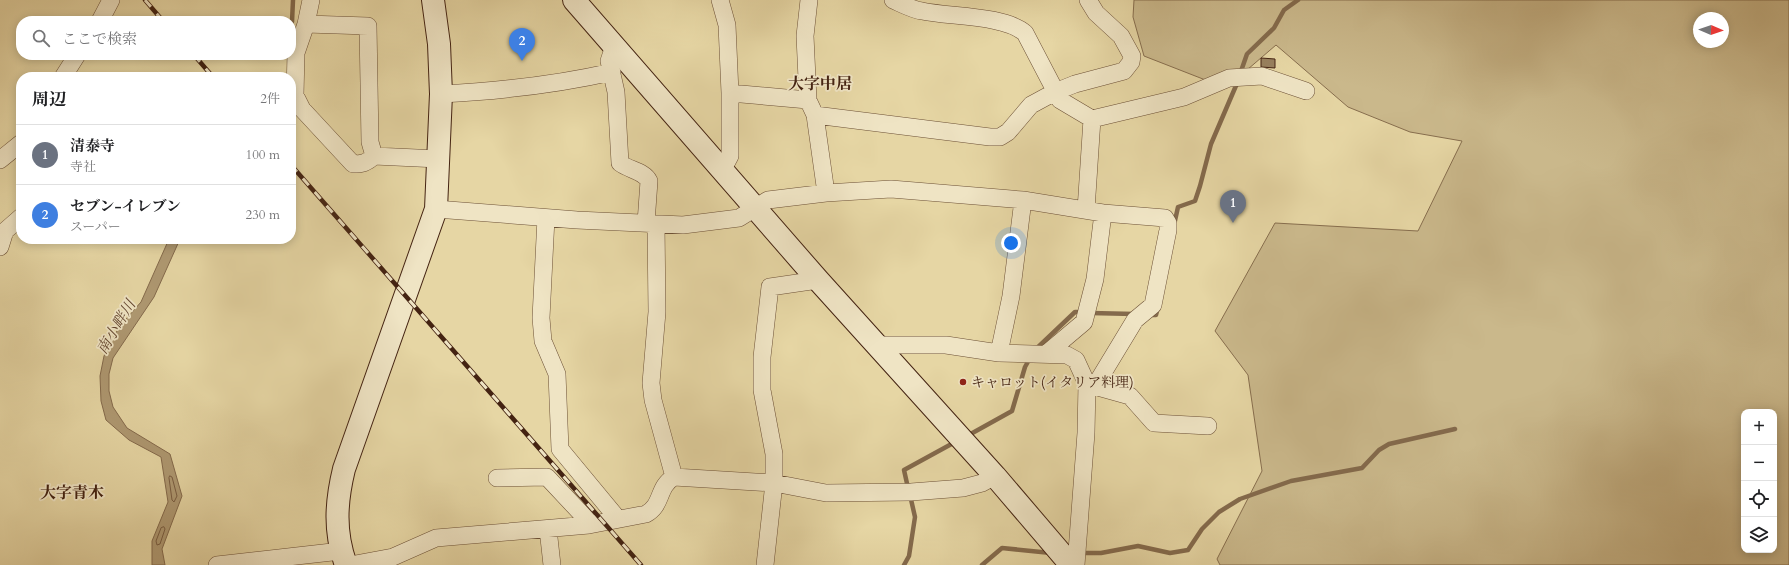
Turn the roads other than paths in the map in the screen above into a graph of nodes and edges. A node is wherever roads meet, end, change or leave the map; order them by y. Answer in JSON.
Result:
{"nodes":[{"id":1,"x":111,"y":0,"type":"edge"},
{"id":2,"x":311,"y":0,"type":"edge"},
{"id":3,"x":433,"y":0,"type":"edge"},
{"id":4,"x":574,"y":0,"type":"edge"},
{"id":5,"x":720,"y":0,"type":"edge"},
{"id":6,"x":809,"y":0,"type":"edge"},
{"id":7,"x":893,"y":0,"type":"edge"},
{"id":8,"x":1088,"y":0,"type":"edge"},
{"id":9,"x":103,"y":16,"type":"edge"},
{"id":10,"x":306,"y":24,"type":"junction"},
{"id":11,"x":614,"y":46,"type":"junction"},
{"id":12,"x":296,"y":47,"type":"edge"},
{"id":13,"x":74,"y":60,"type":"edge"},
{"id":14,"x":294,"y":60,"type":"edge"},
{"id":15,"x":66,"y":72,"type":"edge"},
{"id":16,"x":294,"y":72,"type":"edge"},
{"id":17,"x":612,"y":72,"type":"junction"},
{"id":18,"x":1306,"y":91,"type":"dead end"},
{"id":19,"x":1055,"y":92,"type":"junction"},
{"id":20,"x":730,"y":93,"type":"junction"},
{"id":21,"x":441,"y":94,"type":"junction"},
{"id":22,"x":296,"y":97,"type":"edge"},
{"id":23,"x":811,"y":108,"type":"junction"},
{"id":24,"x":1092,"y":119,"type":"junction"},
{"id":25,"x":16,"y":147,"type":"edge"},
{"id":26,"x":374,"y":156,"type":"junction"},
{"id":27,"x":439,"y":159,"type":"junction"},
{"id":28,"x":0,"y":160,"type":"edge"},
{"id":29,"x":722,"y":169,"type":"junction"},
{"id":30,"x":826,"y":193,"type":"junction"},
{"id":31,"x":1023,"y":200,"type":"junction"},
{"id":32,"x":755,"y":208,"type":"junction"},
{"id":33,"x":436,"y":209,"type":"junction"},
{"id":34,"x":1086,"y":210,"type":"junction"},
{"id":35,"x":1103,"y":213,"type":"junction"},
{"id":36,"x":546,"y":218,"type":"junction"},
{"id":37,"x":16,"y":221,"type":"edge"},
{"id":38,"x":651,"y":223,"type":"junction"},
{"id":39,"x":0,"y":247,"type":"edge"},
{"id":40,"x":818,"y":280,"type":"junction"},
{"id":41,"x":877,"y":345,"type":"junction"},
{"id":42,"x":999,"y":353,"type":"junction"},
{"id":43,"x":1046,"y":354,"type":"junction"},
{"id":44,"x":1091,"y":385,"type":"junction"},
{"id":45,"x":1208,"y":426,"type":"dead end"},
{"id":46,"x":995,"y":476,"type":"junction"},
{"id":47,"x":674,"y":477,"type":"junction"},
{"id":48,"x":497,"y":478,"type":"dead end"},
{"id":49,"x":774,"y":483,"type":"junction"},
{"id":50,"x":618,"y":519,"type":"junction"},
{"id":51,"x":591,"y":524,"type":"junction"},
{"id":52,"x":548,"y":529,"type":"junction"},
{"id":53,"x":346,"y":560,"type":"edge"},
{"id":54,"x":280,"y":561,"type":"edge"},
{"id":55,"x":217,"y":565,"type":"edge"},
{"id":56,"x":552,"y":565,"type":"edge"},
{"id":57,"x":764,"y":565,"type":"edge"},
{"id":58,"x":1071,"y":565,"type":"edge"},
{"id":59,"x":1076,"y":565,"type":"edge"}],
"edges":[{"from":1,"to":9,"type":"street"},
{"from":2,"to":10,"type":"street"},
{"from":3,"to":21,"type":"street"},
{"from":4,"to":11,"type":"street"},
{"from":5,"to":20,"type":"street"},
{"from":6,"to":23,"type":"street"},
{"from":7,"to":19,"type":"street"},
{"from":8,"to":19,"type":"street"},
{"from":10,"to":12,"type":"street"},
{"from":10,"to":26,"type":"street"},
{"from":11,"to":17,"type":"street"},
{"from":11,"to":29,"type":"street"},
{"from":13,"to":15,"type":"street"},
{"from":14,"to":16,"type":"street"},
{"from":17,"to":21,"type":"street"},
{"from":17,"to":38,"type":"street"},
{"from":18,"to":24,"type":"street"},
{"from":19,"to":23,"type":"street"},
{"from":19,"to":24,"type":"street"},
{"from":20,"to":23,"type":"street"},
{"from":20,"to":29,"type":"street"},
{"from":21,"to":27,"type":"street"},
{"from":22,"to":26,"type":"street"},
{"from":23,"to":30,"type":"street"},
{"from":24,"to":34,"type":"street"},
{"from":25,"to":28,"type":"street"},
{"from":26,"to":27,"type":"street"},
{"from":27,"to":33,"type":"street"},
{"from":29,"to":32,"type":"street"},
{"from":30,"to":31,"type":"street"},
{"from":30,"to":32,"type":"street"},
{"from":31,"to":34,"type":"street"},
{"from":31,"to":42,"type":"street"},
{"from":32,"to":38,"type":"street"},
{"from":32,"to":40,"type":"street"},
{"from":33,"to":36,"type":"street"},
{"from":33,"to":53,"type":"street"},
{"from":34,"to":35,"type":"street"},
{"from":35,"to":43,"type":"street"},
{"from":35,"to":44,"type":"street"},
{"from":36,"to":38,"type":"street"},
{"from":36,"to":50,"type":"street"},
{"from":37,"to":39,"type":"street"},
{"from":38,"to":47,"type":"street"},
{"from":40,"to":41,"type":"street"},
{"from":40,"to":49,"type":"street"},
{"from":41,"to":42,"type":"street"},
{"from":41,"to":46,"type":"street"},
{"from":42,"to":43,"type":"street"},
{"from":43,"to":44,"type":"street"},
{"from":44,"to":45,"type":"street"},
{"from":44,"to":59,"type":"street"},
{"from":46,"to":49,"type":"street"},
{"from":46,"to":58,"type":"street"},
{"from":47,"to":49,"type":"street"},
{"from":47,"to":50,"type":"street"},
{"from":48,"to":51,"type":"street"},
{"from":49,"to":57,"type":"street"},
{"from":50,"to":51,"type":"street"},
{"from":51,"to":52,"type":"street"},
{"from":52,"to":53,"type":"street"},
{"from":52,"to":56,"type":"street"},
{"from":53,"to":54,"type":"street"},
{"from":54,"to":55,"type":"street"}]}
